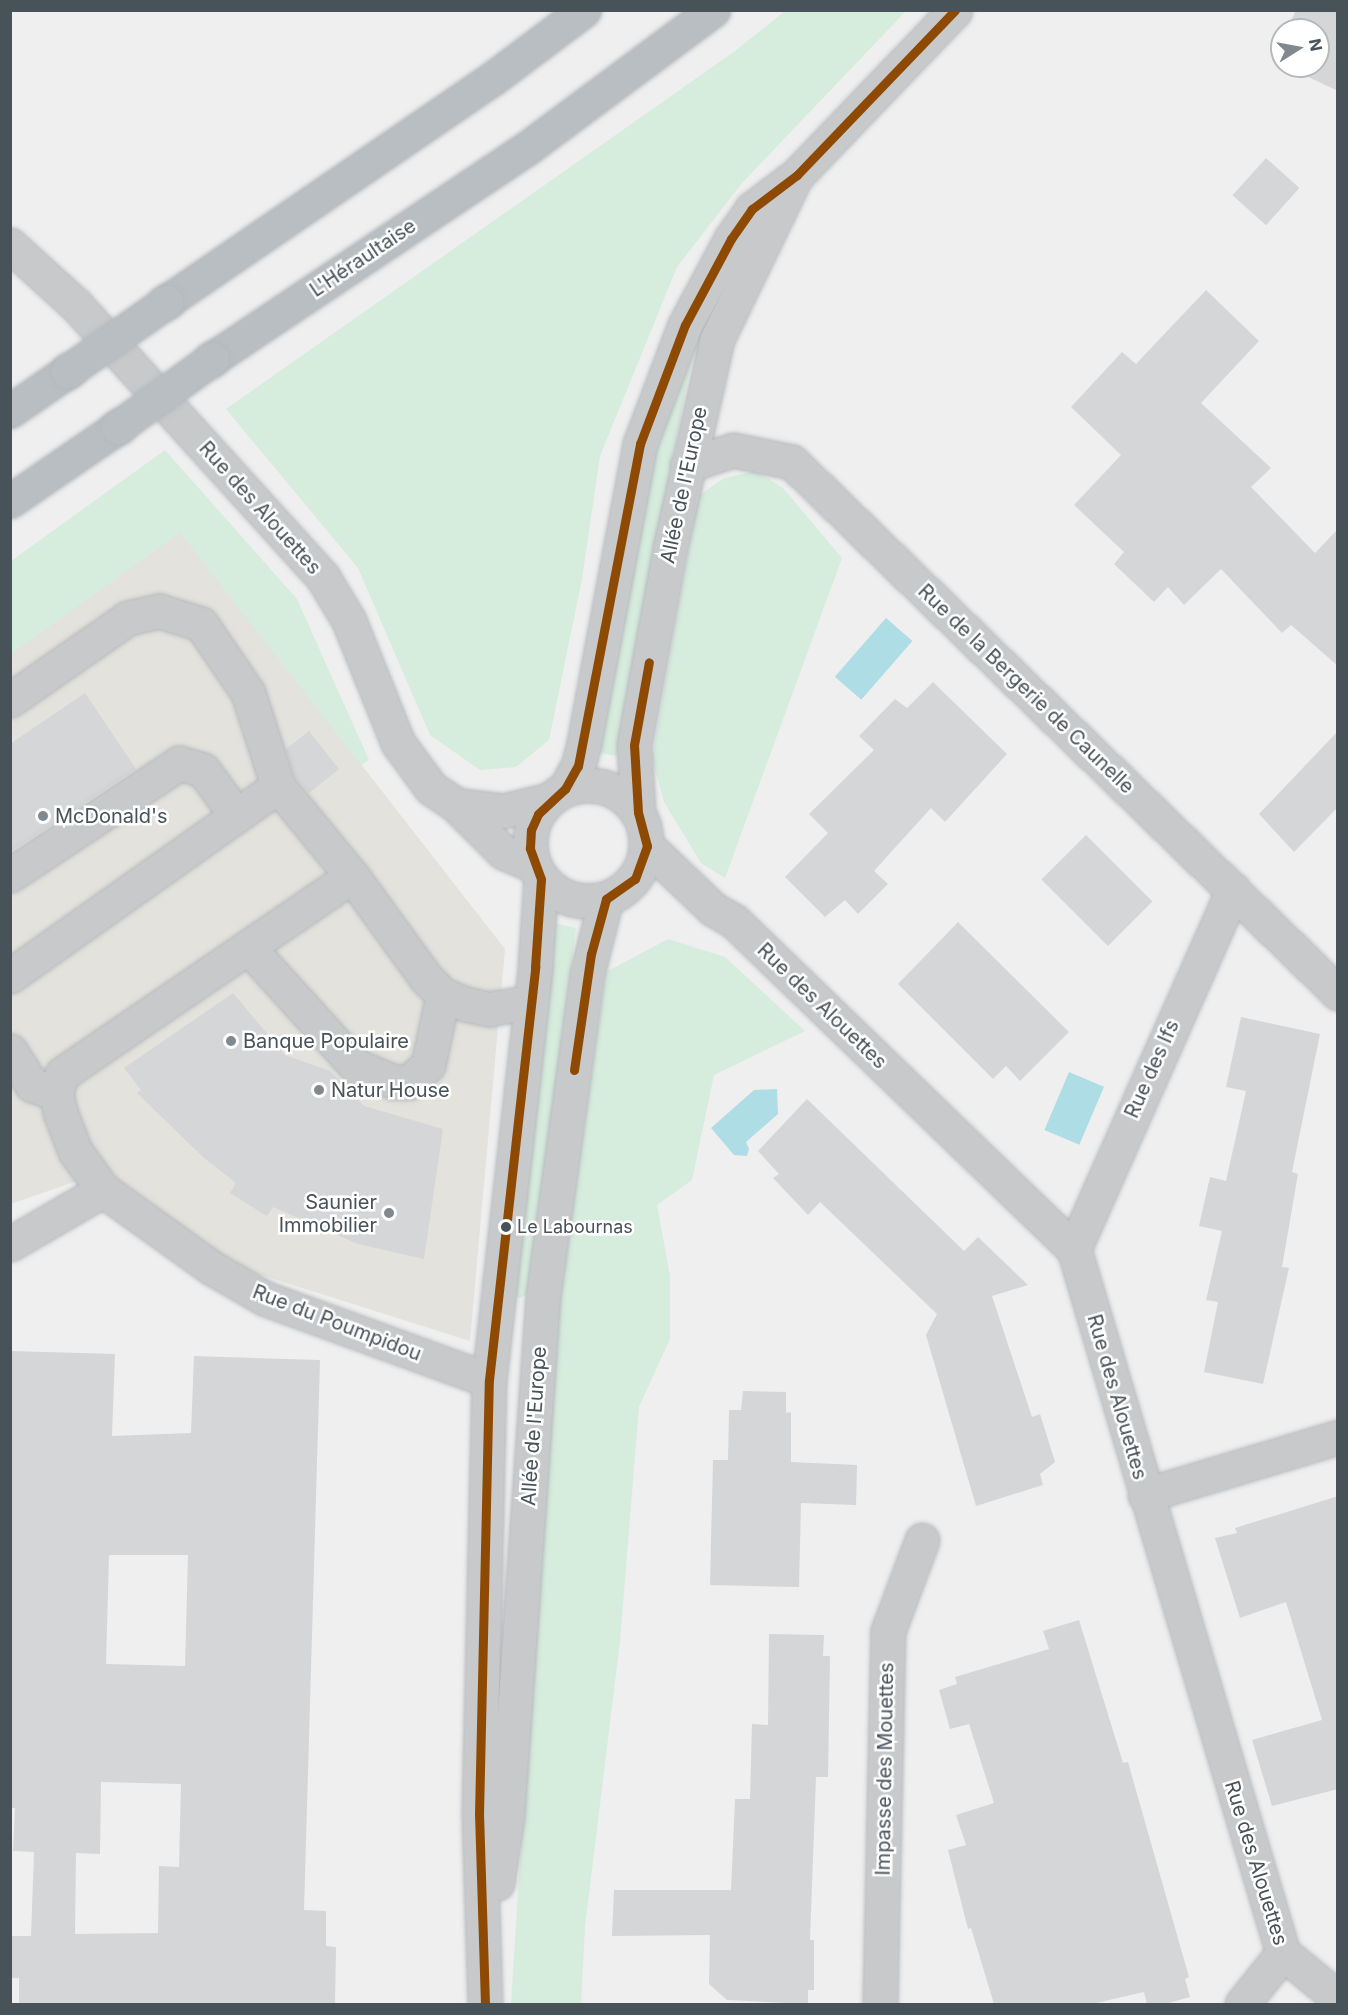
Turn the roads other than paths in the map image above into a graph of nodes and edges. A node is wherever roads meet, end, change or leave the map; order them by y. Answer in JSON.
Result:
{"nodes":[{"id":1,"x":584,"y":10,"type":"edge"},
{"id":2,"x":712,"y":10,"type":"edge"},
{"id":3,"x":955,"y":10,"type":"edge"},
{"id":4,"x":797,"y":175,"type":"junction"},
{"id":5,"x":10,"y":245,"type":"edge"},
{"id":6,"x":10,"y":411,"type":"edge"},
{"id":7,"x":687,"y":465,"type":"junction"},
{"id":8,"x":10,"y":501,"type":"edge"},
{"id":9,"x":10,"y":700,"type":"edge"},
{"id":10,"x":278,"y":786,"type":"junction"},
{"id":11,"x":557,"y":794,"type":"junction"},
{"id":12,"x":456,"y":805,"type":"junction"},
{"id":13,"x":638,"y":812,"type":"junction"},
{"id":14,"x":236,"y":815,"type":"junction"},
{"id":15,"x":647,"y":846,"type":"junction"},
{"id":16,"x":537,"y":872,"type":"junction"},
{"id":17,"x":10,"y":875,"type":"edge"},
{"id":18,"x":352,"y":876,"type":"junction"},
{"id":19,"x":635,"y":879,"type":"junction"},
{"id":20,"x":1233,"y":890,"type":"junction"},
{"id":21,"x":606,"y":899,"type":"junction"},
{"id":22,"x":713,"y":909,"type":"junction"},
{"id":23,"x":248,"y":947,"type":"junction"},
{"id":24,"x":10,"y":976,"type":"edge"},
{"id":25,"x":1338,"y":993,"type":"edge"},
{"id":26,"x":443,"y":995,"type":"junction"},
{"id":27,"x":530,"y":1002,"type":"junction"},
{"id":28,"x":16,"y":1073,"type":"edge"},
{"id":29,"x":56,"y":1093,"type":"junction"},
{"id":30,"x":104,"y":1190,"type":"junction"},
{"id":31,"x":10,"y":1244,"type":"edge"},
{"id":32,"x":1074,"y":1249,"type":"junction"},
{"id":33,"x":489,"y":1380,"type":"junction"},
{"id":34,"x":1338,"y":1437,"type":"edge"},
{"id":35,"x":1144,"y":1496,"type":"junction"},
{"id":36,"x":922,"y":1540,"type":"dead end"},
{"id":37,"x":1283,"y":1953,"type":"junction"},
{"id":38,"x":486,"y":1956,"type":"junction"},
{"id":39,"x":1338,"y":1998,"type":"edge"},
{"id":40,"x":485,"y":2004,"type":"edge"},
{"id":41,"x":880,"y":2004,"type":"edge"},
{"id":42,"x":1242,"y":2004,"type":"edge"}],
"edges":[{"from":1,"to":6,"type":"highway","bridge":true},
{"from":2,"to":8,"type":"highway","name":"L'Héraultaise","bridge":true},
{"from":3,"to":4,"type":"street","name":"Allée de l'Europe"},
{"from":4,"to":7,"type":"street","name":"Allée de l'Europe"},
{"from":4,"to":11,"type":"street","name":"Allée de l'Europe"},
{"from":5,"to":12,"type":"street","name":"Rue des Alouettes"},
{"from":7,"to":13,"type":"street","name":"Allée de l'Europe"},
{"from":7,"to":20,"type":"street","name":"Rue de la Bergerie de Caunelle"},
{"from":9,"to":10,"type":"street"},
{"from":10,"to":14,"type":"street"},
{"from":10,"to":18,"type":"street"},
{"from":11,"to":12,"type":"street","name":"Rue des Alouettes"},
{"from":11,"to":13,"type":"street"},
{"from":11,"to":16,"type":"street"},
{"from":12,"to":16,"type":"street","name":"Rue des Alouettes"},
{"from":13,"to":15,"type":"street"},
{"from":14,"to":17,"type":"street"},
{"from":14,"to":24,"type":"street"},
{"from":15,"to":19,"type":"street"},
{"from":15,"to":22,"type":"street","name":"Rue des Alouettes"},
{"from":16,"to":21,"type":"street"},
{"from":16,"to":27,"type":"street","name":"Allée de l'Europe"},
{"from":18,"to":23,"type":"street"},
{"from":18,"to":26,"type":"street"},
{"from":19,"to":21,"type":"street"},
{"from":19,"to":22,"type":"street","name":"Rue des Alouettes"},
{"from":20,"to":25,"type":"street","name":"Rue de la Bergerie de Caunelle"},
{"from":20,"to":32,"type":"street","name":"Rue des Ifs"},
{"from":21,"to":38,"type":"street","name":"Allée de l'Europe"},
{"from":22,"to":32,"type":"street","name":"Rue des Alouettes"},
{"from":23,"to":26,"type":"street"},
{"from":23,"to":29,"type":"street"},
{"from":26,"to":27,"type":"street"},
{"from":27,"to":33,"type":"street","name":"Allée de l'Europe"},
{"from":28,"to":29,"type":"street"},
{"from":29,"to":30,"type":"street","name":"Rue du Poumpidou"},
{"from":30,"to":31,"type":"street"},
{"from":30,"to":33,"type":"street","name":"Rue du Poumpidou"},
{"from":32,"to":35,"type":"street","name":"Rue des Alouettes"},
{"from":33,"to":38,"type":"street","name":"Allée de l'Europe"},
{"from":34,"to":35,"type":"street"},
{"from":35,"to":37,"type":"street","name":"Rue des Alouettes"},
{"from":36,"to":41,"type":"street","name":"Impasse des Mouettes"},
{"from":37,"to":39,"type":"street","name":"Rue des Alouettes"},
{"from":37,"to":42,"type":"street"},
{"from":38,"to":40,"type":"street","name":"Allée de l'Europe"}]}
